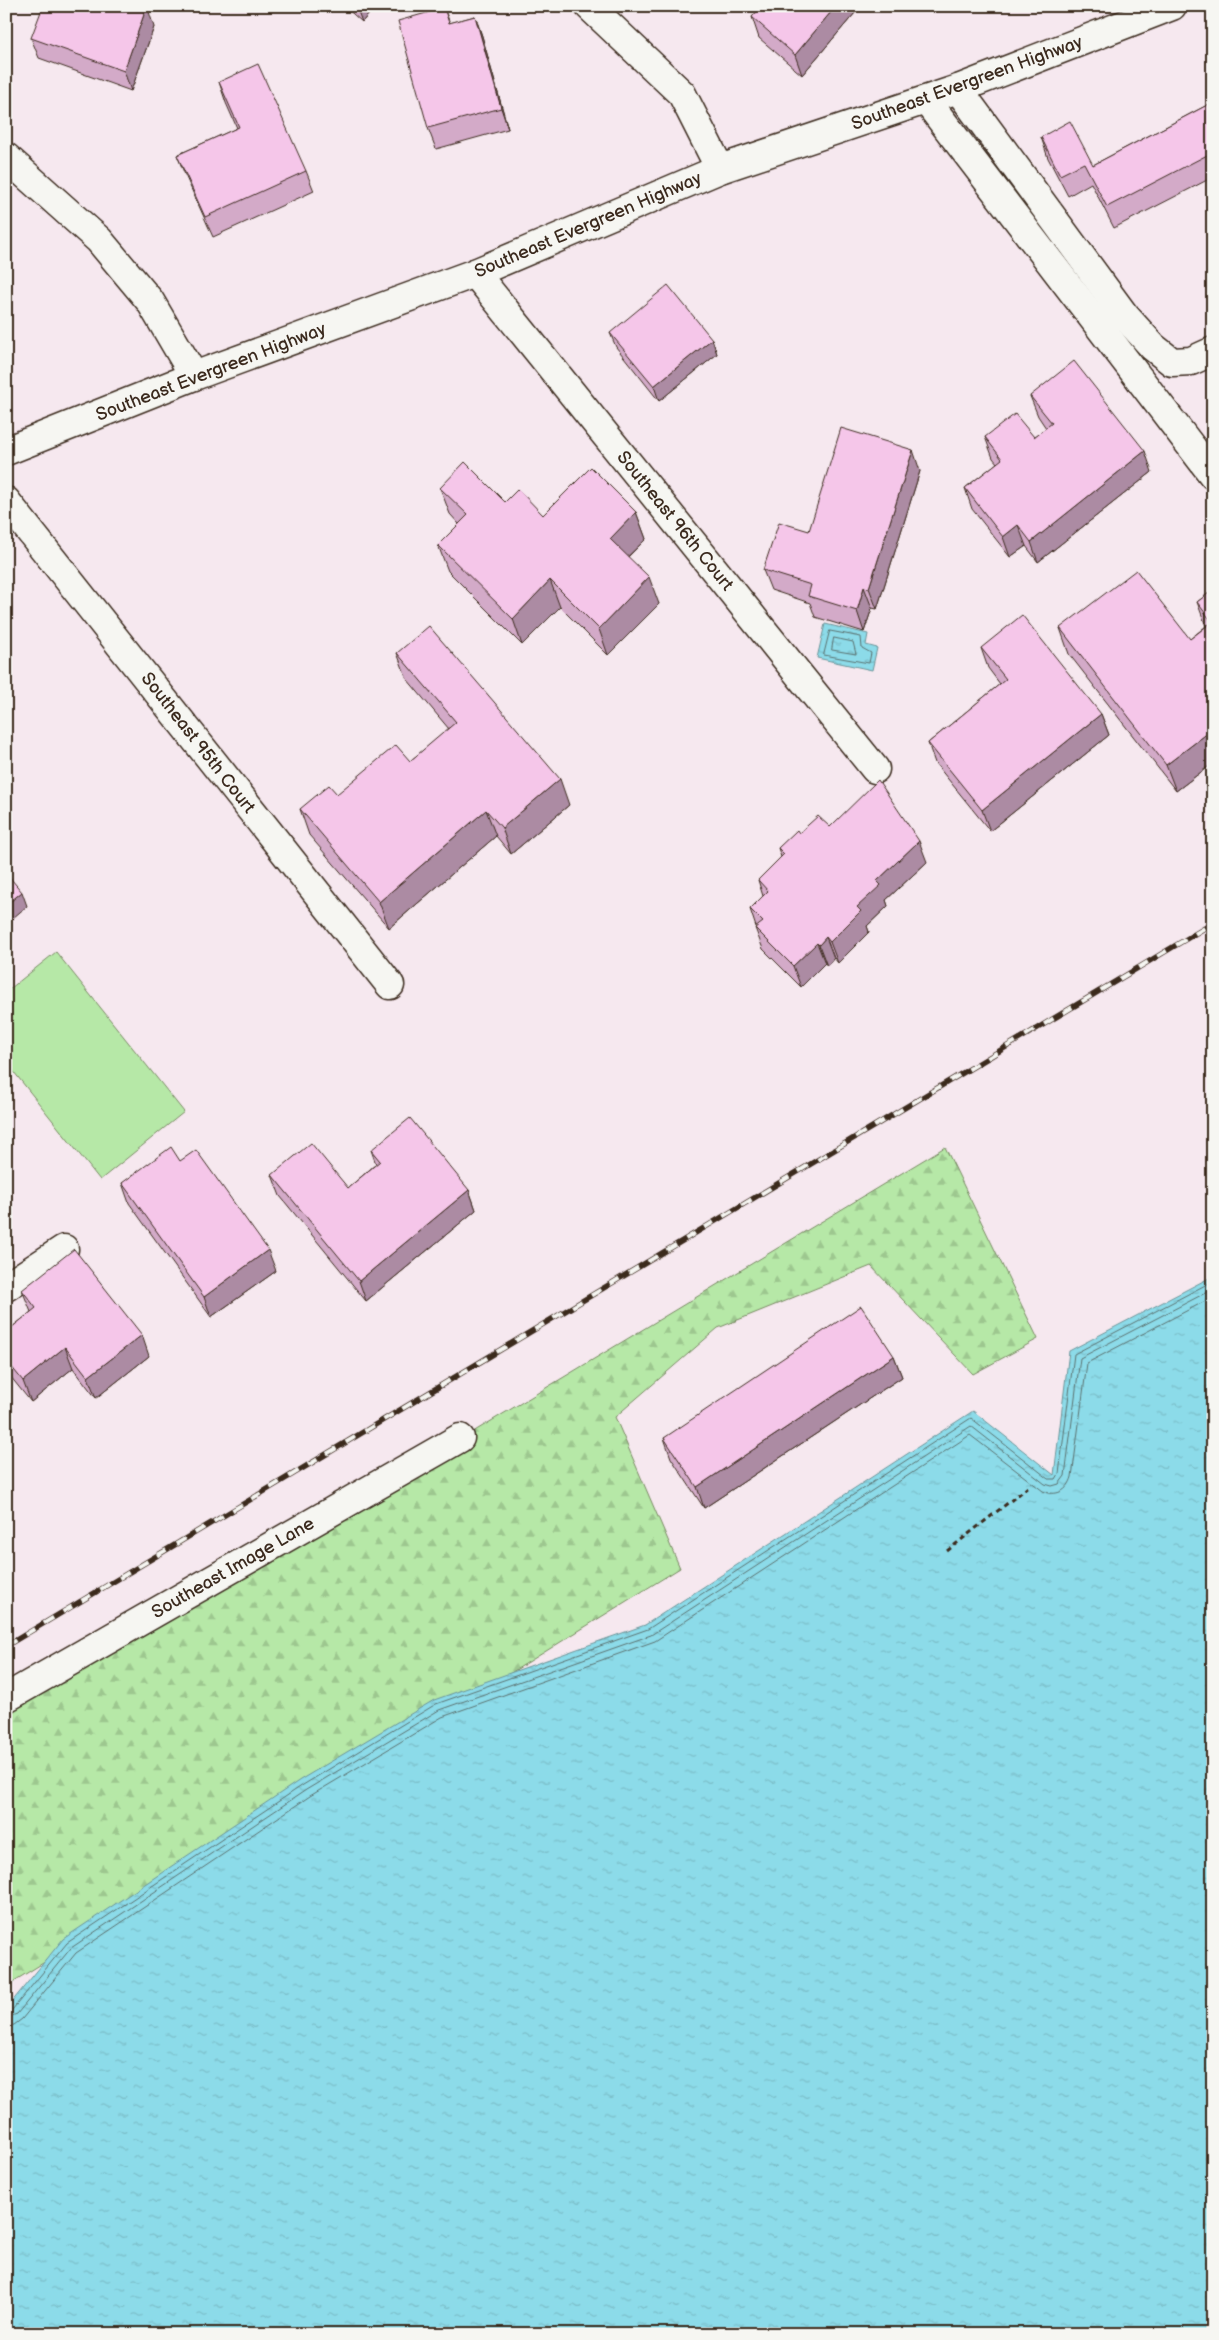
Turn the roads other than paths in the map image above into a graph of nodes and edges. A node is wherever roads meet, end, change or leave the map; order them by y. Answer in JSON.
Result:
{"nodes":[{"id":1,"x":589,"y":6,"type":"edge"},
{"id":2,"x":1172,"y":6,"type":"edge"},
{"id":3,"x":958,"y":88,"type":"junction"},
{"id":4,"x":926,"y":100,"type":"junction"},
{"id":5,"x":6,"y":157,"type":"edge"},
{"id":6,"x":720,"y":169,"type":"junction"},
{"id":7,"x":475,"y":273,"type":"junction"},
{"id":8,"x":1213,"y":350,"type":"edge"},
{"id":9,"x":194,"y":376,"type":"junction"},
{"id":10,"x":6,"y":451,"type":"edge"},
{"id":11,"x":1213,"y":475,"type":"edge"},
{"id":12,"x":6,"y":501,"type":"edge"},
{"id":13,"x":875,"y":769,"type":"dead end"},
{"id":14,"x":390,"y":985,"type":"dead end"},
{"id":15,"x":64,"y":1249,"type":"dead end"},
{"id":16,"x":6,"y":1287,"type":"edge"},
{"id":17,"x":460,"y":1438,"type":"dead end"},
{"id":18,"x":6,"y":1698,"type":"edge"}],
"edges":[{"from":1,"to":6,"type":"street"},
{"from":2,"to":3,"type":"street","name":"Southeast Evergreen Highway"},
{"from":3,"to":4,"type":"street","name":"Southeast Evergreen Highway"},
{"from":3,"to":8,"type":"street"},
{"from":4,"to":6,"type":"street","name":"Southeast Evergreen Highway"},
{"from":4,"to":11,"type":"street"},
{"from":5,"to":9,"type":"street"},
{"from":6,"to":7,"type":"street","name":"Southeast Evergreen Highway"},
{"from":7,"to":9,"type":"street","name":"Southeast Evergreen Highway"},
{"from":7,"to":13,"type":"street","name":"Southeast 96th Court"},
{"from":9,"to":10,"type":"street","name":"Southeast Evergreen Highway"},
{"from":12,"to":14,"type":"street","name":"Southeast 95th Court"},
{"from":15,"to":16,"type":"street"},
{"from":17,"to":18,"type":"street","name":"Southeast Image Lane"}]}
